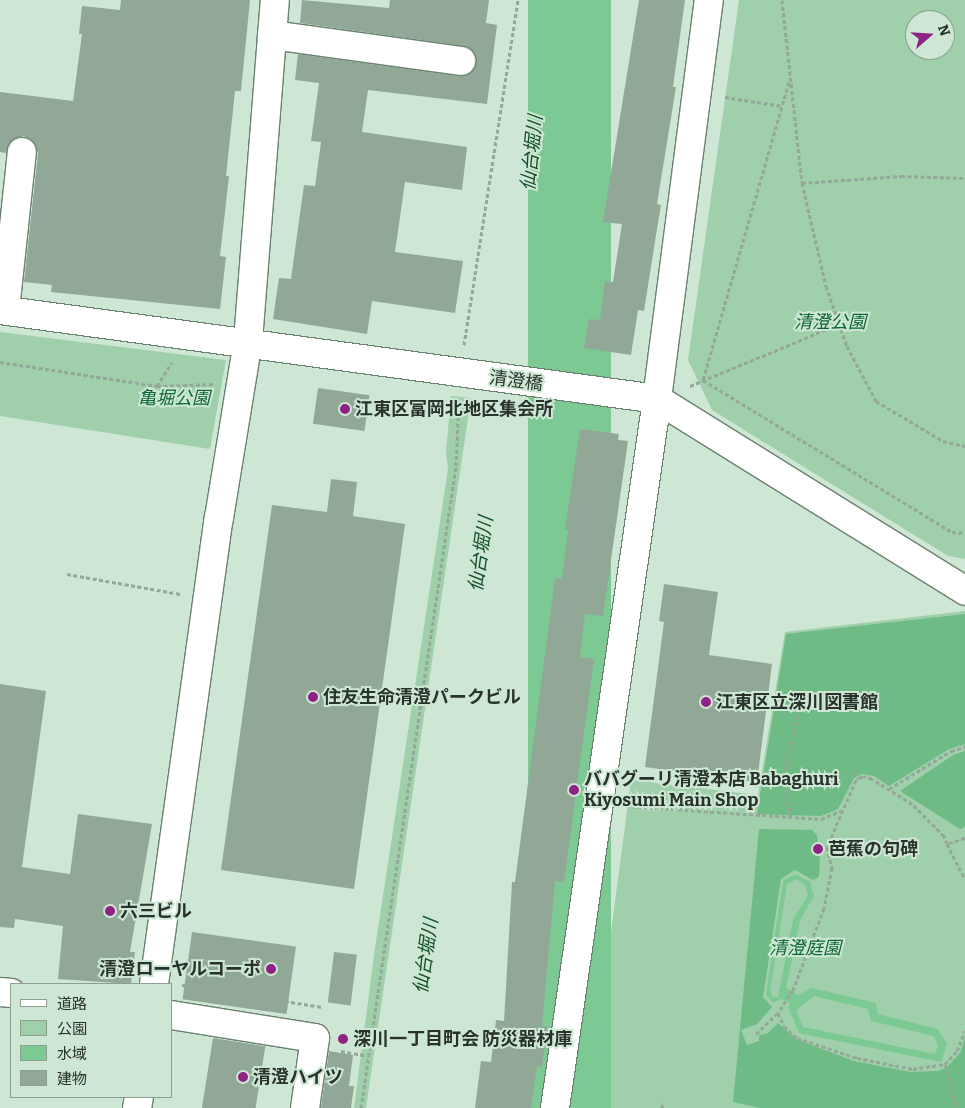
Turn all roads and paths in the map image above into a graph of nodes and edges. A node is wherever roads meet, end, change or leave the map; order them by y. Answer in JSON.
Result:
{"nodes":[{"id":1,"x":275,"y":0,"type":"edge"},
{"id":2,"x":518,"y":0,"type":"edge"},
{"id":3,"x":710,"y":0,"type":"edge"},
{"id":4,"x":782,"y":0,"type":"edge"},
{"id":5,"x":272,"y":35,"type":"junction"},
{"id":6,"x":462,"y":61,"type":"dead end"},
{"id":7,"x":789,"y":82,"type":"junction"},
{"id":8,"x":714,"y":95,"type":"dead end"},
{"id":9,"x":782,"y":106,"type":"junction"},
{"id":10,"x":22,"y":152,"type":"dead end"},
{"id":11,"x":965,"y":178,"type":"edge"},
{"id":12,"x":9,"y":183,"type":"edge"},
{"id":13,"x":802,"y":183,"type":"junction"},
{"id":14,"x":2,"y":310,"type":"edge"},
{"id":15,"x":839,"y":324,"type":"junction"},
{"id":16,"x":248,"y":342,"type":"junction"},
{"id":17,"x":175,"y":358,"type":"dead end"},
{"id":18,"x":0,"y":362,"type":"edge"},
{"id":19,"x":463,"y":372,"type":"junction"},
{"id":20,"x":703,"y":380,"type":"junction"},
{"id":21,"x":225,"y":384,"type":"dead end"},
{"id":22,"x":157,"y":386,"type":"junction"},
{"id":23,"x":683,"y":389,"type":"dead end"},
{"id":24,"x":657,"y":399,"type":"junction"},
{"id":25,"x":965,"y":446,"type":"edge"},
{"id":26,"x":965,"y":533,"type":"edge"},
{"id":27,"x":67,"y":574,"type":"dead end"},
{"id":28,"x":965,"y":591,"type":"edge"},
{"id":29,"x":184,"y":595,"type":"dead end"},
{"id":30,"x":798,"y":713,"type":"dead end"},
{"id":31,"x":965,"y":747,"type":"edge"},
{"id":32,"x":855,"y":771,"type":"dead end"},
{"id":33,"x":860,"y":778,"type":"junction"},
{"id":34,"x":889,"y":789,"type":"junction"},
{"id":35,"x":622,"y":806,"type":"dead end"},
{"id":36,"x":841,"y":811,"type":"junction"},
{"id":37,"x":791,"y":818,"type":"junction"},
{"id":38,"x":965,"y":838,"type":"edge"},
{"id":39,"x":947,"y":844,"type":"junction"},
{"id":40,"x":965,"y":879,"type":"edge"},
{"id":41,"x":165,"y":983,"type":"edge"},
{"id":42,"x":172,"y":985,"type":"edge"},
{"id":43,"x":322,"y":1007,"type":"dead end"},
{"id":44,"x":778,"y":1013,"type":"junction"},
{"id":45,"x":172,"y":1016,"type":"edge"},
{"id":46,"x":965,"y":1030,"type":"edge"},
{"id":47,"x":756,"y":1034,"type":"dead end"},
{"id":48,"x":334,"y":1050,"type":"dead end"},
{"id":49,"x":368,"y":1056,"type":"junction"},
{"id":50,"x":945,"y":1064,"type":"junction"},
{"id":51,"x":663,"y":1101,"type":"dead end"},
{"id":52,"x":306,"y":1108,"type":"edge"},
{"id":53,"x":361,"y":1108,"type":"edge"},
{"id":54,"x":555,"y":1108,"type":"edge"},
{"id":55,"x":662,"y":1108,"type":"edge"},
{"id":56,"x":957,"y":1108,"type":"edge"}],
"edges":[{"from":1,"to":5,"type":"street"},
{"from":2,"to":19,"type":"path"},
{"from":3,"to":24,"type":"street"},
{"from":4,"to":7,"type":"path"},
{"from":5,"to":6,"type":"street"},
{"from":5,"to":16,"type":"street"},
{"from":7,"to":9,"type":"path"},
{"from":7,"to":13,"type":"path"},
{"from":8,"to":9,"type":"path"},
{"from":9,"to":20,"type":"path"},
{"from":10,"to":12,"type":"street"},
{"from":11,"to":13,"type":"path"},
{"from":12,"to":14,"type":"street"},
{"from":13,"to":15,"type":"path"},
{"from":14,"to":16,"type":"street","name":"清澄橋"},
{"from":15,"to":20,"type":"path"},
{"from":15,"to":25,"type":"path"},
{"from":16,"to":19,"type":"street","name":"清澄橋"},
{"from":16,"to":41,"type":"street"},
{"from":17,"to":22,"type":"path"},
{"from":18,"to":22,"type":"path"},
{"from":19,"to":24,"type":"street","name":"清澄橋"},
{"from":19,"to":49,"type":"path"},
{"from":20,"to":23,"type":"path"},
{"from":20,"to":26,"type":"path"},
{"from":21,"to":22,"type":"path"},
{"from":24,"to":28,"type":"street"},
{"from":24,"to":54,"type":"street"},
{"from":27,"to":29,"type":"path"},
{"from":30,"to":37,"type":"path"},
{"from":31,"to":34,"type":"path"},
{"from":32,"to":33,"type":"path"},
{"from":33,"to":34,"type":"path"},
{"from":33,"to":36,"type":"path"},
{"from":34,"to":39,"type":"path"},
{"from":35,"to":37,"type":"path"},
{"from":36,"to":37,"type":"path"},
{"from":36,"to":44,"type":"path"},
{"from":38,"to":39,"type":"path"},
{"from":39,"to":40,"type":"path"},
{"from":42,"to":43,"type":"path"},
{"from":44,"to":47,"type":"path"},
{"from":44,"to":50,"type":"path"},
{"from":45,"to":52,"type":"street"},
{"from":46,"to":50,"type":"path"},
{"from":48,"to":49,"type":"path"},
{"from":49,"to":53,"type":"path"},
{"from":50,"to":56,"type":"path"},
{"from":51,"to":55,"type":"path"}]}
